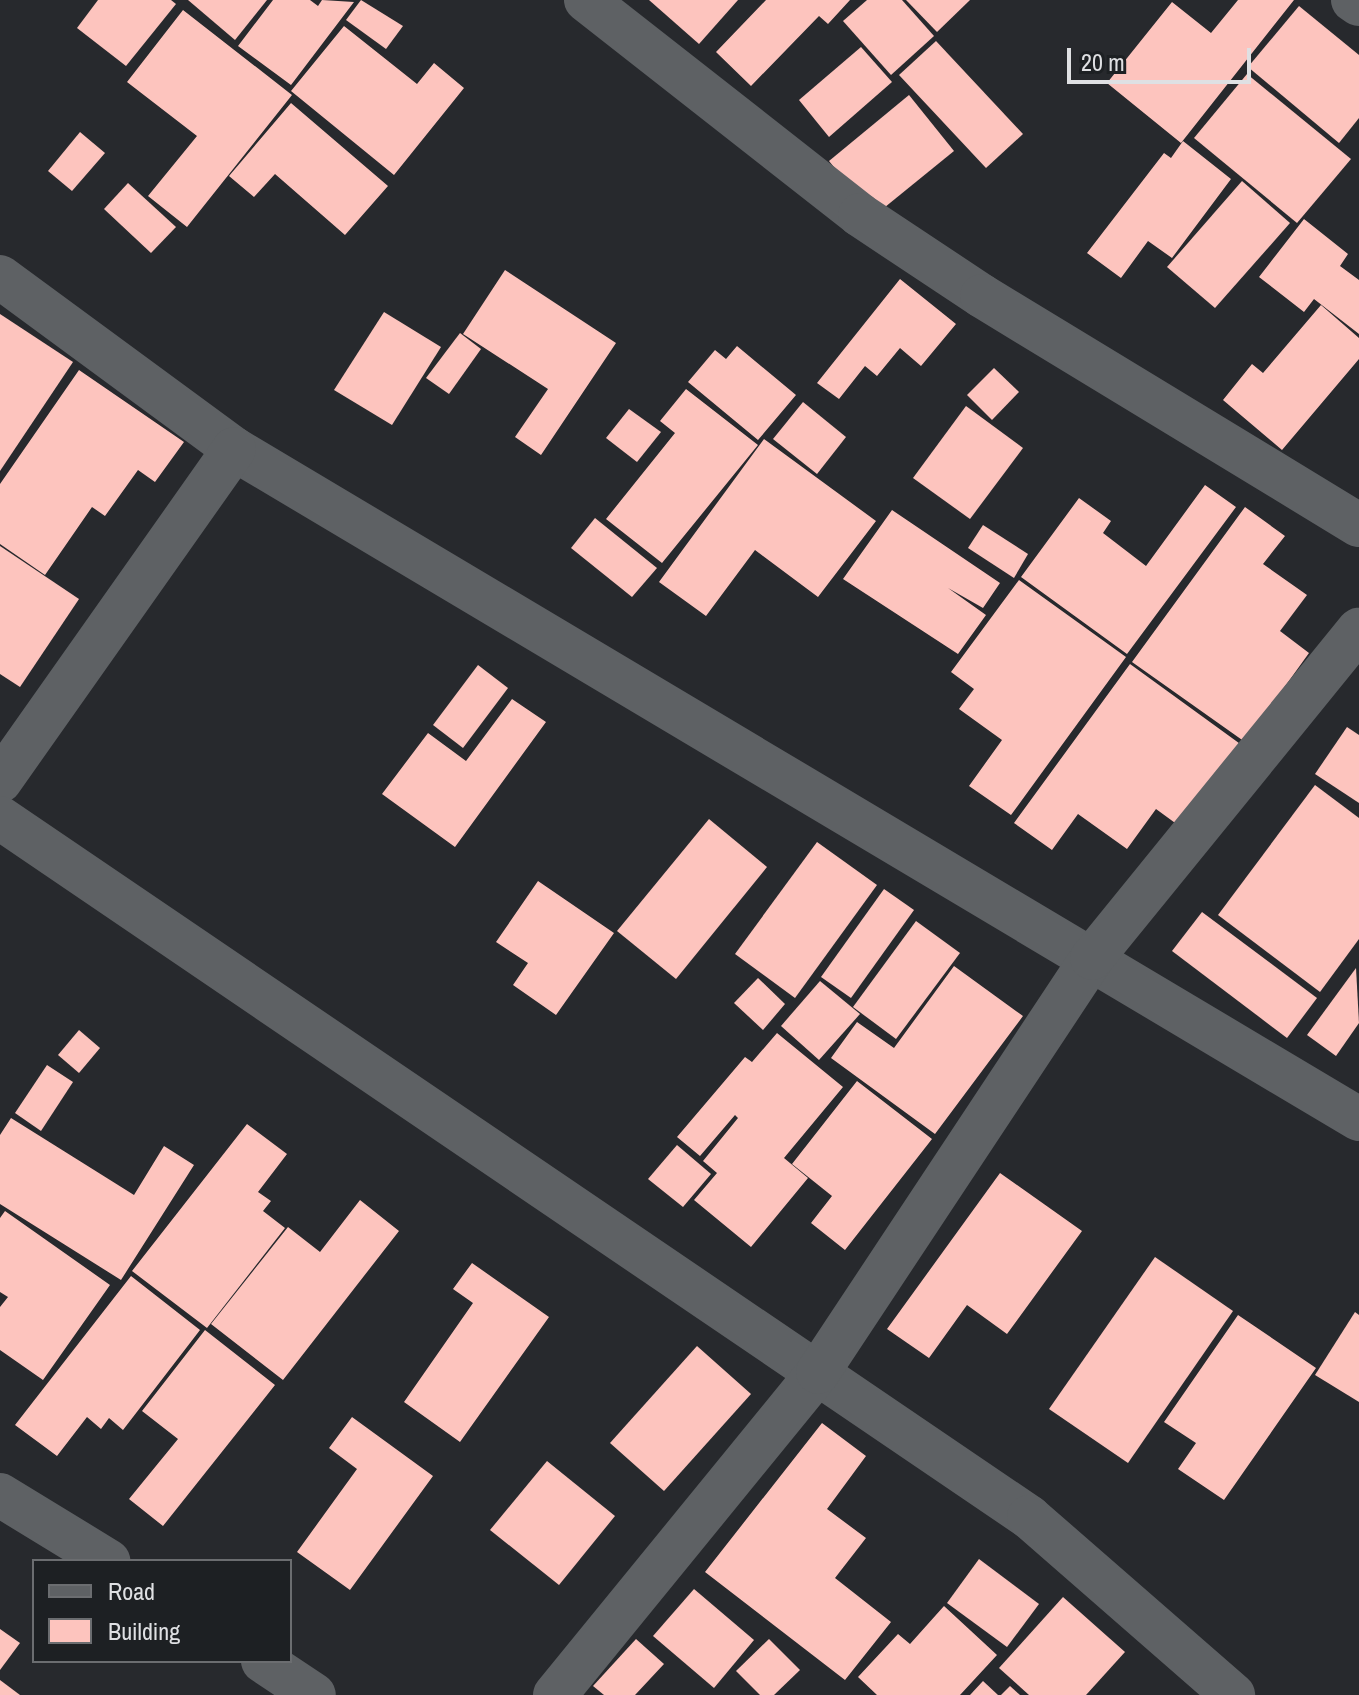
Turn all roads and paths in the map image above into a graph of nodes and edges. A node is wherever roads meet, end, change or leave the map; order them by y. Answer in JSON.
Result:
{"nodes":[{"id":1,"x":586,"y":0,"type":"edge"},
{"id":2,"x":1353,"y":0,"type":"edge"},
{"id":3,"x":1359,"y":4,"type":"edge"},
{"id":4,"x":0,"y":277,"type":"edge"},
{"id":5,"x":234,"y":449,"type":"junction"},
{"id":6,"x":1359,"y":525,"type":"edge"},
{"id":7,"x":1359,"y":630,"type":"edge"},
{"id":8,"x":0,"y":781,"type":"edge"},
{"id":9,"x":0,"y":818,"type":"edge"},
{"id":10,"x":1092,"y":958,"type":"junction"},
{"id":11,"x":1359,"y":1119,"type":"edge"},
{"id":12,"x":818,"y":1372,"type":"junction"},
{"id":13,"x":0,"y":1495,"type":"edge"},
{"id":14,"x":105,"y":1559,"type":"edge"},
{"id":15,"x":266,"y":1663,"type":"edge"},
{"id":16,"x":314,"y":1695,"type":"edge"},
{"id":17,"x":555,"y":1695,"type":"edge"},
{"id":18,"x":1233,"y":1695,"type":"edge"}],
"edges":[{"from":1,"to":6,"type":"street"},
{"from":2,"to":3,"type":"street"},
{"from":4,"to":5,"type":"street"},
{"from":5,"to":8,"type":"street"},
{"from":5,"to":10,"type":"street"},
{"from":7,"to":10,"type":"street"},
{"from":9,"to":12,"type":"street"},
{"from":10,"to":11,"type":"street"},
{"from":10,"to":12,"type":"street"},
{"from":12,"to":17,"type":"street"},
{"from":12,"to":18,"type":"street"},
{"from":13,"to":14,"type":"street"},
{"from":15,"to":16,"type":"street"}]}
